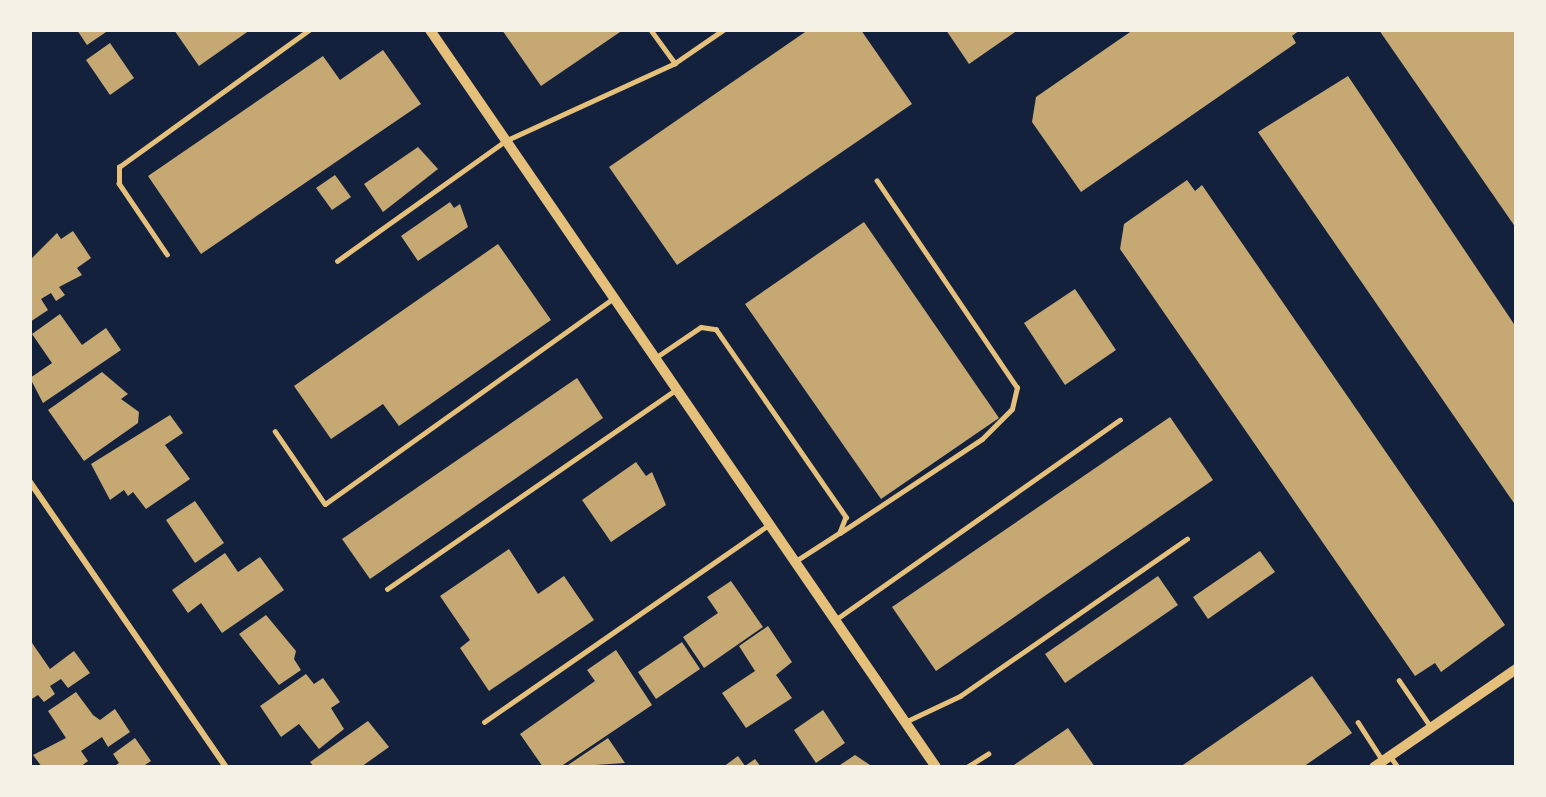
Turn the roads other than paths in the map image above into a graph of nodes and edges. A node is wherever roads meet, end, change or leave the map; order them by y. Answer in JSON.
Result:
{"nodes":[{"id":1,"x":309,"y":30,"type":"edge"},
{"id":2,"x":430,"y":30,"type":"edge"},
{"id":3,"x":651,"y":30,"type":"edge"},
{"id":4,"x":723,"y":30,"type":"edge"},
{"id":5,"x":675,"y":63,"type":"junction"},
{"id":6,"x":505,"y":141,"type":"junction"},
{"id":7,"x":877,"y":181,"type":"dead end"},
{"id":8,"x":167,"y":255,"type":"dead end"},
{"id":9,"x":337,"y":261,"type":"dead end"},
{"id":10,"x":614,"y":298,"type":"junction"},
{"id":11,"x":655,"y":358,"type":"junction"},
{"id":12,"x":677,"y":389,"type":"junction"},
{"id":13,"x":1120,"y":420,"type":"dead end"},
{"id":14,"x":275,"y":431,"type":"dead end"},
{"id":15,"x":30,"y":482,"type":"edge"},
{"id":16,"x":769,"y":524,"type":"junction"},
{"id":17,"x":840,"y":533,"type":"junction"},
{"id":18,"x":1186,"y":538,"type":"dead end"},
{"id":19,"x":795,"y":562,"type":"junction"},
{"id":20,"x":387,"y":589,"type":"dead end"},
{"id":21,"x":835,"y":620,"type":"junction"},
{"id":22,"x":1516,"y":669,"type":"edge"},
{"id":23,"x":1399,"y":680,"type":"dead end"},
{"id":24,"x":484,"y":722,"type":"dead end"},
{"id":25,"x":905,"y":722,"type":"junction"},
{"id":26,"x":1358,"y":722,"type":"dead end"},
{"id":27,"x":1431,"y":728,"type":"junction"},
{"id":28,"x":988,"y":754,"type":"dead end"},
{"id":29,"x":1383,"y":761,"type":"edge"},
{"id":30,"x":226,"y":767,"type":"edge"},
{"id":31,"x":936,"y":767,"type":"edge"},
{"id":32,"x":967,"y":767,"type":"edge"},
{"id":33,"x":1398,"y":767,"type":"edge"}],
"edges":[{"from":1,"to":8,"type":"lane"},
{"from":2,"to":6,"type":"street"},
{"from":3,"to":5,"type":"lane"},
{"from":4,"to":5,"type":"lane"},
{"from":5,"to":6,"type":"lane"},
{"from":6,"to":9,"type":"lane"},
{"from":6,"to":10,"type":"street"},
{"from":7,"to":17,"type":"lane"},
{"from":10,"to":11,"type":"street"},
{"from":10,"to":14,"type":"lane"},
{"from":11,"to":12,"type":"street"},
{"from":11,"to":17,"type":"lane"},
{"from":12,"to":16,"type":"street"},
{"from":12,"to":20,"type":"lane"},
{"from":13,"to":21,"type":"lane"},
{"from":15,"to":30,"type":"street"},
{"from":16,"to":19,"type":"street"},
{"from":16,"to":24,"type":"lane"},
{"from":17,"to":19,"type":"lane"},
{"from":18,"to":25,"type":"lane"},
{"from":19,"to":21,"type":"street"},
{"from":21,"to":25,"type":"street"},
{"from":22,"to":27,"type":"street"},
{"from":23,"to":27,"type":"lane"},
{"from":25,"to":31,"type":"street"},
{"from":26,"to":29,"type":"lane"},
{"from":27,"to":29,"type":"street"},
{"from":28,"to":32,"type":"lane"},
{"from":29,"to":33,"type":"lane"}]}
